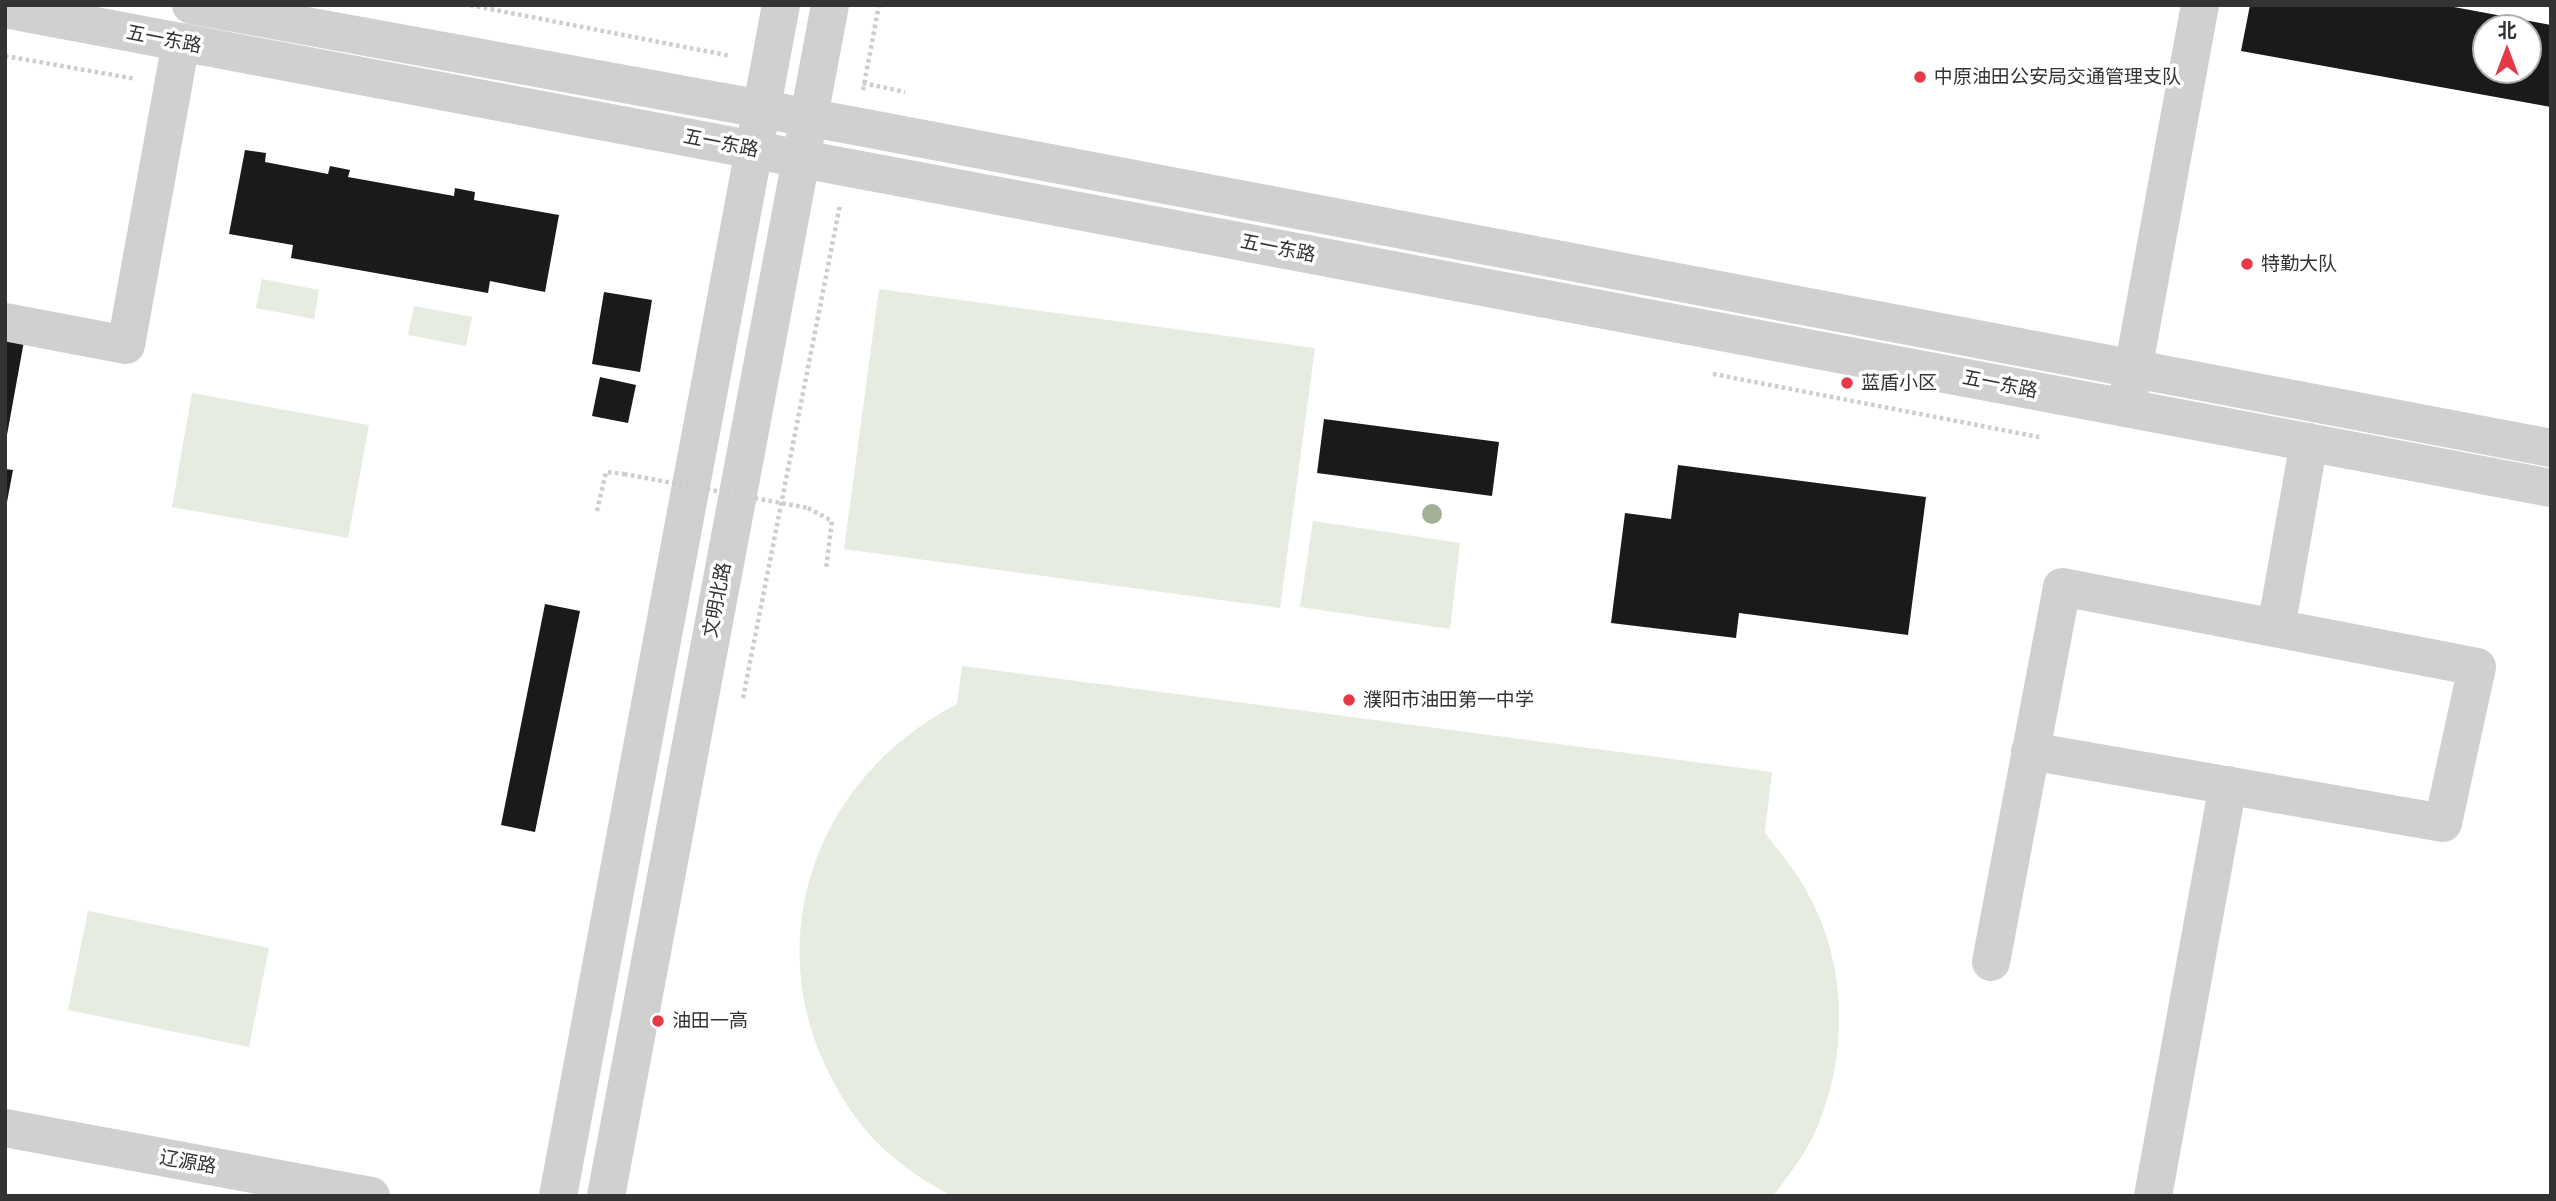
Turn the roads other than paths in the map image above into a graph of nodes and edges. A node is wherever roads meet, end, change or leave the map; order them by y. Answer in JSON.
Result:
{"nodes":[{"id":1,"x":191,"y":5,"type":"edge"},
{"id":2,"x":781,"y":5,"type":"edge"},
{"id":3,"x":830,"y":5,"type":"edge"},
{"id":4,"x":2200,"y":5,"type":"edge"},
{"id":5,"x":5,"y":9,"type":"edge"},
{"id":6,"x":181,"y":42,"type":"junction"},
{"id":7,"x":762,"y":109,"type":"junction"},
{"id":8,"x":810,"y":118,"type":"junction"},
{"id":9,"x":755,"y":149,"type":"junction"},
{"id":10,"x":801,"y":158,"type":"junction"},
{"id":11,"x":5,"y":322,"type":"edge"},
{"id":12,"x":2133,"y":368,"type":"junction"},
{"id":13,"x":2126,"y":408,"type":"junction"},
{"id":14,"x":2309,"y":442,"type":"junction"},
{"id":15,"x":2551,"y":448,"type":"edge"},
{"id":16,"x":2551,"y":488,"type":"edge"},
{"id":17,"x":2276,"y":628,"type":"junction"},
{"id":18,"x":2030,"y":751,"type":"junction"},
{"id":19,"x":2228,"y":785,"type":"junction"},
{"id":20,"x":1991,"y":962,"type":"dead end"},
{"id":21,"x":5,"y":1128,"type":"edge"},
{"id":22,"x":371,"y":1196,"type":"edge"},
{"id":23,"x":558,"y":1196,"type":"edge"},
{"id":24,"x":606,"y":1196,"type":"edge"},
{"id":25,"x":2153,"y":1196,"type":"edge"}],
"edges":[{"from":1,"to":7,"type":"street","name":"五一东路"},
{"from":2,"to":7,"type":"street"},
{"from":3,"to":8,"type":"street","name":"文明北路"},
{"from":4,"to":12,"type":"street"},
{"from":5,"to":6,"type":"street","name":"五一东路"},
{"from":6,"to":9,"type":"street","name":"五一东路"},
{"from":6,"to":11,"type":"street"},
{"from":7,"to":8,"type":"street","name":"五一东路"},
{"from":7,"to":9,"type":"street"},
{"from":8,"to":10,"type":"street","name":"文明北路"},
{"from":8,"to":12,"type":"street","name":"五一东路"},
{"from":9,"to":10,"type":"street","name":"五一东路"},
{"from":9,"to":23,"type":"street"},
{"from":10,"to":13,"type":"street","name":"五一东路"},
{"from":10,"to":24,"type":"street","name":"文明北路"},
{"from":12,"to":13,"type":"street"},
{"from":12,"to":15,"type":"street","name":"五一东路"},
{"from":13,"to":14,"type":"street","name":"五一东路"},
{"from":14,"to":16,"type":"street","name":"五一东路"},
{"from":14,"to":17,"type":"street"},
{"from":17,"to":18,"type":"street"},
{"from":17,"to":19,"type":"street"},
{"from":18,"to":19,"type":"street"},
{"from":18,"to":20,"type":"street"},
{"from":19,"to":25,"type":"street"},
{"from":21,"to":22,"type":"street","name":"辽源路"}]}
